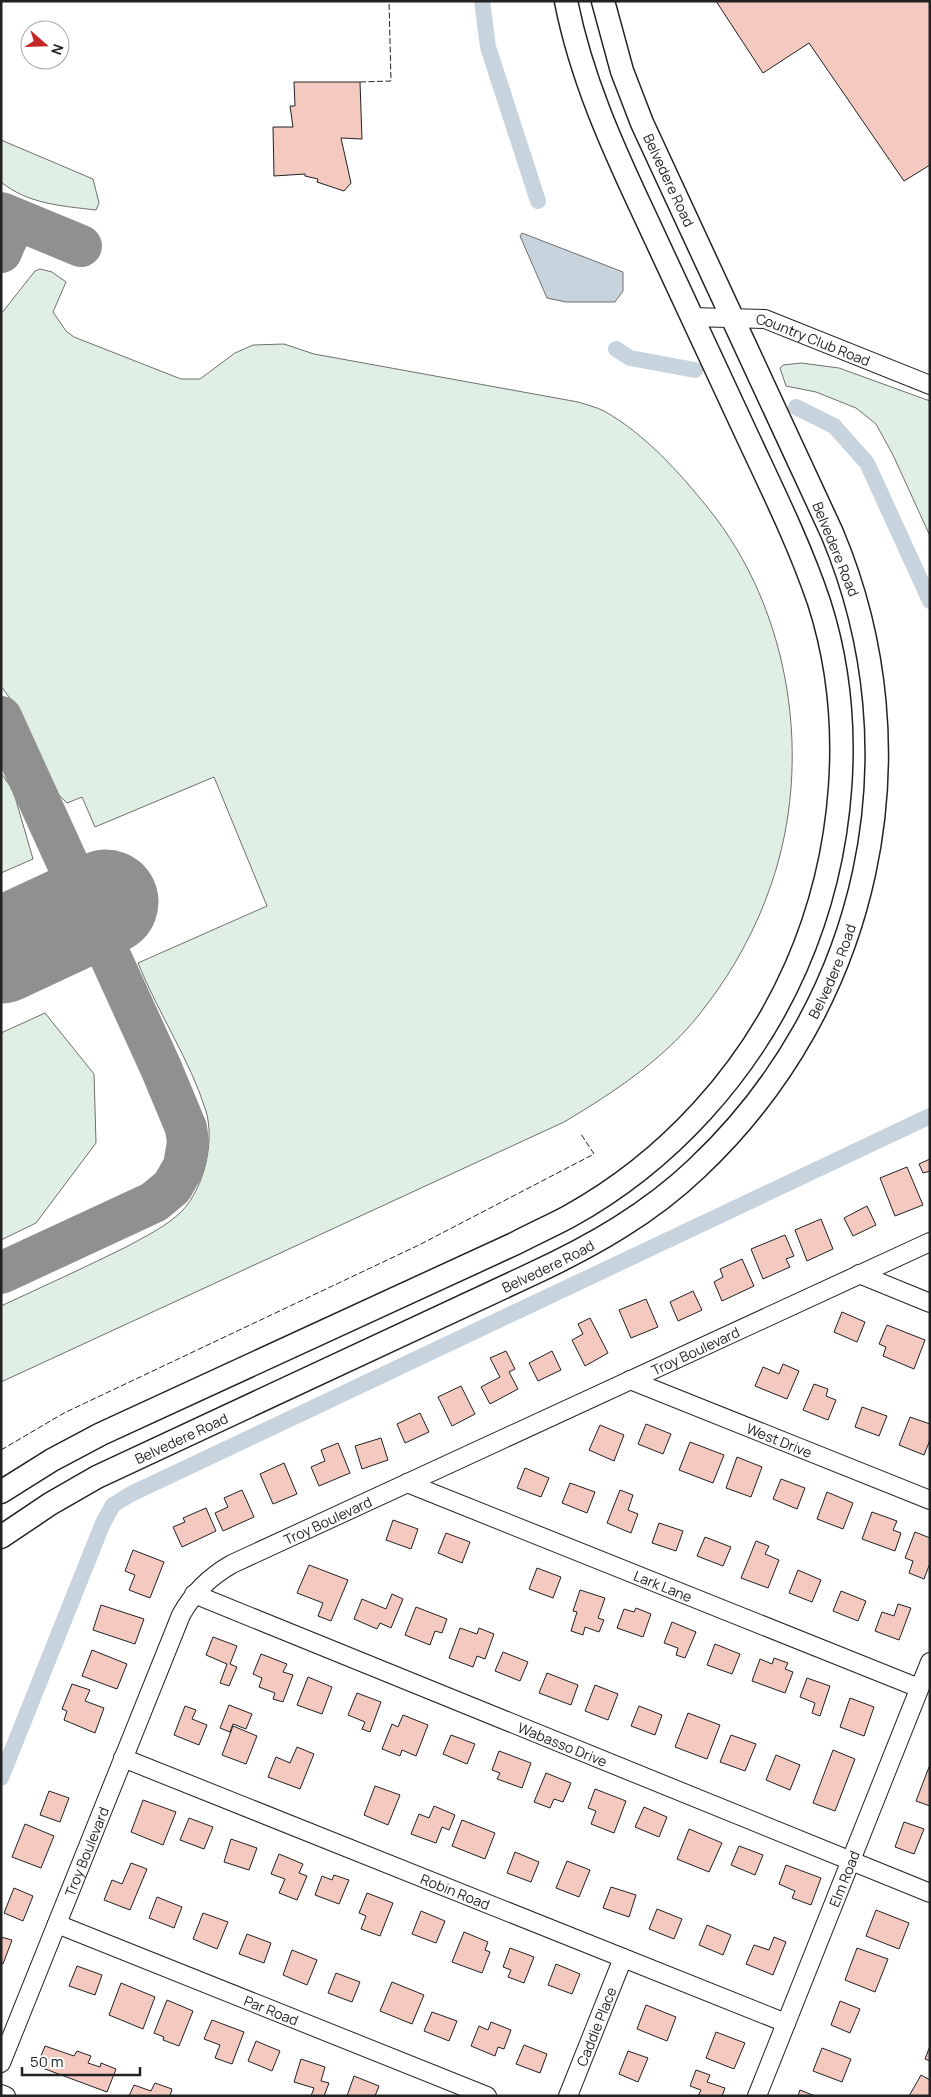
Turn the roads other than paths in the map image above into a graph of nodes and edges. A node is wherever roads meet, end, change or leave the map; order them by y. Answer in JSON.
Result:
{"nodes":[{"id":1,"x":566,"y":1,"type":"edge"},
{"id":2,"x":603,"y":1,"type":"edge"},
{"id":3,"x":692,"y":317,"type":"junction"},
{"id":4,"x":732,"y":318,"type":"junction"},
{"id":5,"x":930,"y":385,"type":"edge"},
{"id":6,"x":930,"y":1242,"type":"edge"},
{"id":7,"x":859,"y":1274,"type":"junction"},
{"id":8,"x":930,"y":1304,"type":"edge"},
{"id":9,"x":328,"y":1329,"type":"junction"},
{"id":10,"x":342,"y":1362,"type":"junction"},
{"id":11,"x":630,"y":1380,"type":"junction"},
{"id":12,"x":407,"y":1484,"type":"junction"},
{"id":13,"x":1,"y":1492,"type":"edge"},
{"id":14,"x":930,"y":1500,"type":"edge"},
{"id":15,"x":1,"y":1536,"type":"edge"},
{"id":16,"x":194,"y":1594,"type":"junction"},
{"id":17,"x":930,"y":1662,"type":"edge"},
{"id":18,"x":919,"y":1688,"type":"junction"},
{"id":19,"x":123,"y":1758,"type":"junction"},
{"id":20,"x":850,"y":1861,"type":"junction"},
{"id":21,"x":930,"y":1893,"type":"edge"},
{"id":22,"x":57,"y":1924,"type":"junction"},
{"id":23,"x":623,"y":1958,"type":"junction"},
{"id":24,"x":786,"y":2023,"type":"junction"},
{"id":25,"x":1,"y":2064,"type":"edge"},
{"id":26,"x":1,"y":2094,"type":"edge"},
{"id":27,"x":6,"y":2096,"type":"edge"},
{"id":28,"x":487,"y":2096,"type":"edge"},
{"id":29,"x":568,"y":2096,"type":"edge"},
{"id":30,"x":757,"y":2096,"type":"edge"}],
"edges":[{"from":1,"to":3,"type":"main road"},
{"from":2,"to":4,"type":"main road","name":"Belvedere Road"},
{"from":3,"to":4,"type":"street","name":"Country Club Road"},
{"from":3,"to":9,"type":"main road"},
{"from":4,"to":5,"type":"street","name":"Country Club Road"},
{"from":4,"to":10,"type":"main road","name":"Belvedere Road"},
{"from":6,"to":7,"type":"street","name":"Troy Boulevard"},
{"from":7,"to":8,"type":"street"},
{"from":7,"to":11,"type":"street","name":"Troy Boulevard"},
{"from":9,"to":10,"type":"main road"},
{"from":9,"to":13,"type":"main road"},
{"from":10,"to":15,"type":"main road","name":"Belvedere Road"},
{"from":11,"to":12,"type":"street","name":"Troy Boulevard"},
{"from":11,"to":14,"type":"street","name":"West Drive"},
{"from":12,"to":16,"type":"street","name":"Troy Boulevard"},
{"from":12,"to":18,"type":"street","name":"Lark Lane"},
{"from":16,"to":19,"type":"street","name":"Troy Boulevard"},
{"from":16,"to":20,"type":"street","name":"Wabasso Drive"},
{"from":17,"to":18,"type":"street","name":"Elm Road"},
{"from":18,"to":20,"type":"street","name":"Elm Road"},
{"from":19,"to":22,"type":"street","name":"Troy Boulevard"},
{"from":19,"to":23,"type":"street","name":"Robin Road"},
{"from":20,"to":21,"type":"street","name":"Wabasso Drive"},
{"from":20,"to":24,"type":"street","name":"Elm Road"},
{"from":22,"to":25,"type":"street","name":"Troy Boulevard"},
{"from":22,"to":28,"type":"street","name":"Par Road"},
{"from":23,"to":24,"type":"street","name":"Robin Road"},
{"from":23,"to":29,"type":"street","name":"Caddie Place"},
{"from":24,"to":30,"type":"street","name":"Elm Road"},
{"from":26,"to":27,"type":"street"}]}
